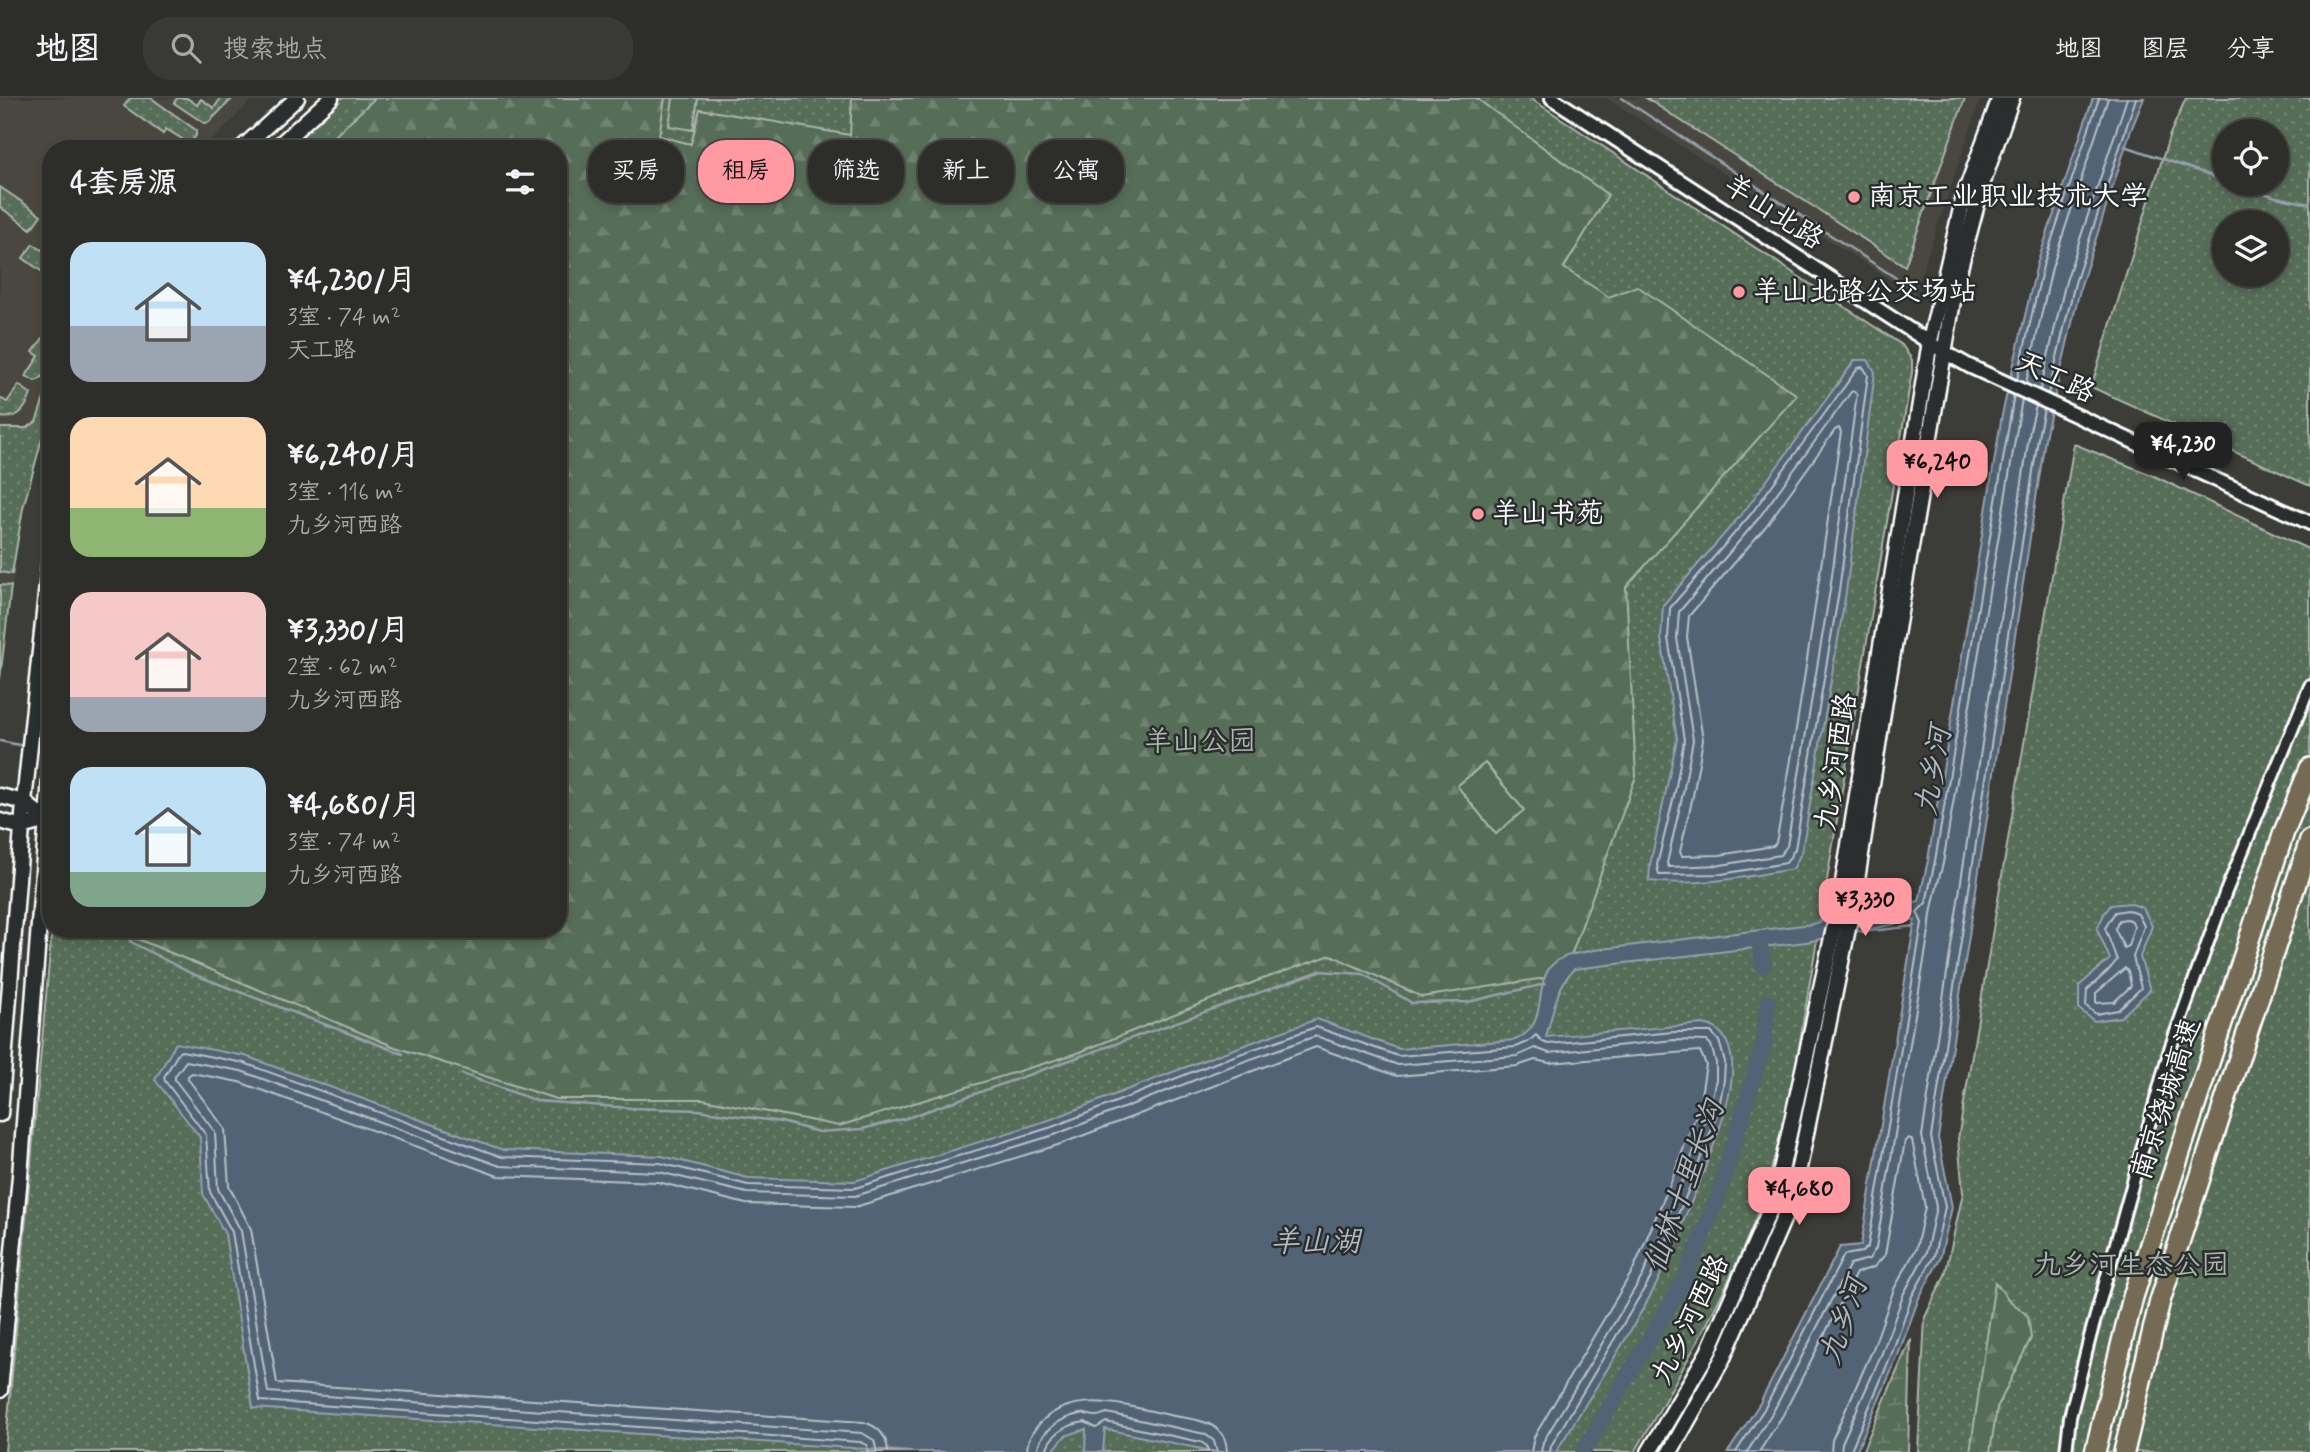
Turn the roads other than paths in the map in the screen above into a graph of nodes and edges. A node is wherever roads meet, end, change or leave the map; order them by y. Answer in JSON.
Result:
{"nodes":[{"id":1,"x":297,"y":98,"type":"edge"},
{"id":2,"x":331,"y":98,"type":"edge"},
{"id":3,"x":1552,"y":98,"type":"edge"},
{"id":4,"x":2000,"y":98,"type":"edge"},
{"id":5,"x":2012,"y":98,"type":"edge"},
{"id":6,"x":251,"y":140,"type":"edge"},
{"id":7,"x":285,"y":140,"type":"edge"},
{"id":8,"x":1930,"y":341,"type":"junction"},
{"id":9,"x":1944,"y":352,"type":"junction"},
{"id":10,"x":1969,"y":366,"type":"joint"},
{"id":11,"x":2310,"y":523,"type":"edge"},
{"id":12,"x":42,"y":629,"type":"edge"},
{"id":13,"x":2310,"y":686,"type":"edge"},
{"id":14,"x":2310,"y":768,"type":"edge"},
{"id":15,"x":0,"y":796,"type":"edge"},
{"id":16,"x":24,"y":802,"type":"junction"},
{"id":17,"x":42,"y":817,"type":"edge"},
{"id":18,"x":0,"y":821,"type":"edge"},
{"id":19,"x":42,"y":821,"type":"edge"},
{"id":20,"x":22,"y":827,"type":"junction"},
{"id":21,"x":2310,"y":840,"type":"edge"},
{"id":22,"x":42,"y":875,"type":"edge"},
{"id":23,"x":1847,"y":900,"type":"junction"},
{"id":24,"x":1825,"y":971,"type":"junction"},
{"id":25,"x":1841,"y":971,"type":"junction"},
{"id":26,"x":0,"y":1114,"type":"edge"},
{"id":27,"x":0,"y":1390,"type":"edge"},
{"id":28,"x":1649,"y":1452,"type":"edge"},
{"id":29,"x":1670,"y":1452,"type":"edge"},
{"id":30,"x":2066,"y":1452,"type":"edge"},
{"id":31,"x":2095,"y":1452,"type":"edge"},
{"id":32,"x":2123,"y":1452,"type":"edge"}],
"edges":[{"from":1,"to":6,"type":"main road"},
{"from":2,"to":7,"type":"main road"},
{"from":3,"to":8,"type":"street","name":"羊山北路"},
{"from":4,"to":8,"type":"main road","name":"九乡河西路"},
{"from":5,"to":9,"type":"main road","name":"九乡河西路"},
{"from":8,"to":9,"type":"street","name":"羊山北路"},
{"from":8,"to":23,"type":"main road","name":"九乡河西路"},
{"from":9,"to":10,"type":"street","name":"羊山北路"},
{"from":9,"to":23,"type":"main road","name":"九乡河西路"},
{"from":10,"to":11,"type":"street","name":"天工路"},
{"from":12,"to":16,"type":"main road"},
{"from":13,"to":30,"type":"street"},
{"from":14,"to":31,"type":"highway","name":"南京绕城高速"},
{"from":15,"to":16,"type":"main road"},
{"from":16,"to":17,"type":"main road"},
{"from":16,"to":20,"type":"main road"},
{"from":18,"to":20,"type":"main road"},
{"from":19,"to":20,"type":"main road"},
{"from":20,"to":26,"type":"main road"},
{"from":21,"to":32,"type":"highway","name":"南京绕城高速"},
{"from":22,"to":27,"type":"main road"},
{"from":23,"to":24,"type":"main road","name":"九乡河西路"},
{"from":23,"to":25,"type":"main road","name":"九乡河西路"},
{"from":24,"to":25,"type":"street"},
{"from":24,"to":28,"type":"main road","name":"九乡河西路"},
{"from":25,"to":29,"type":"main road","name":"九乡河西路"}]}
